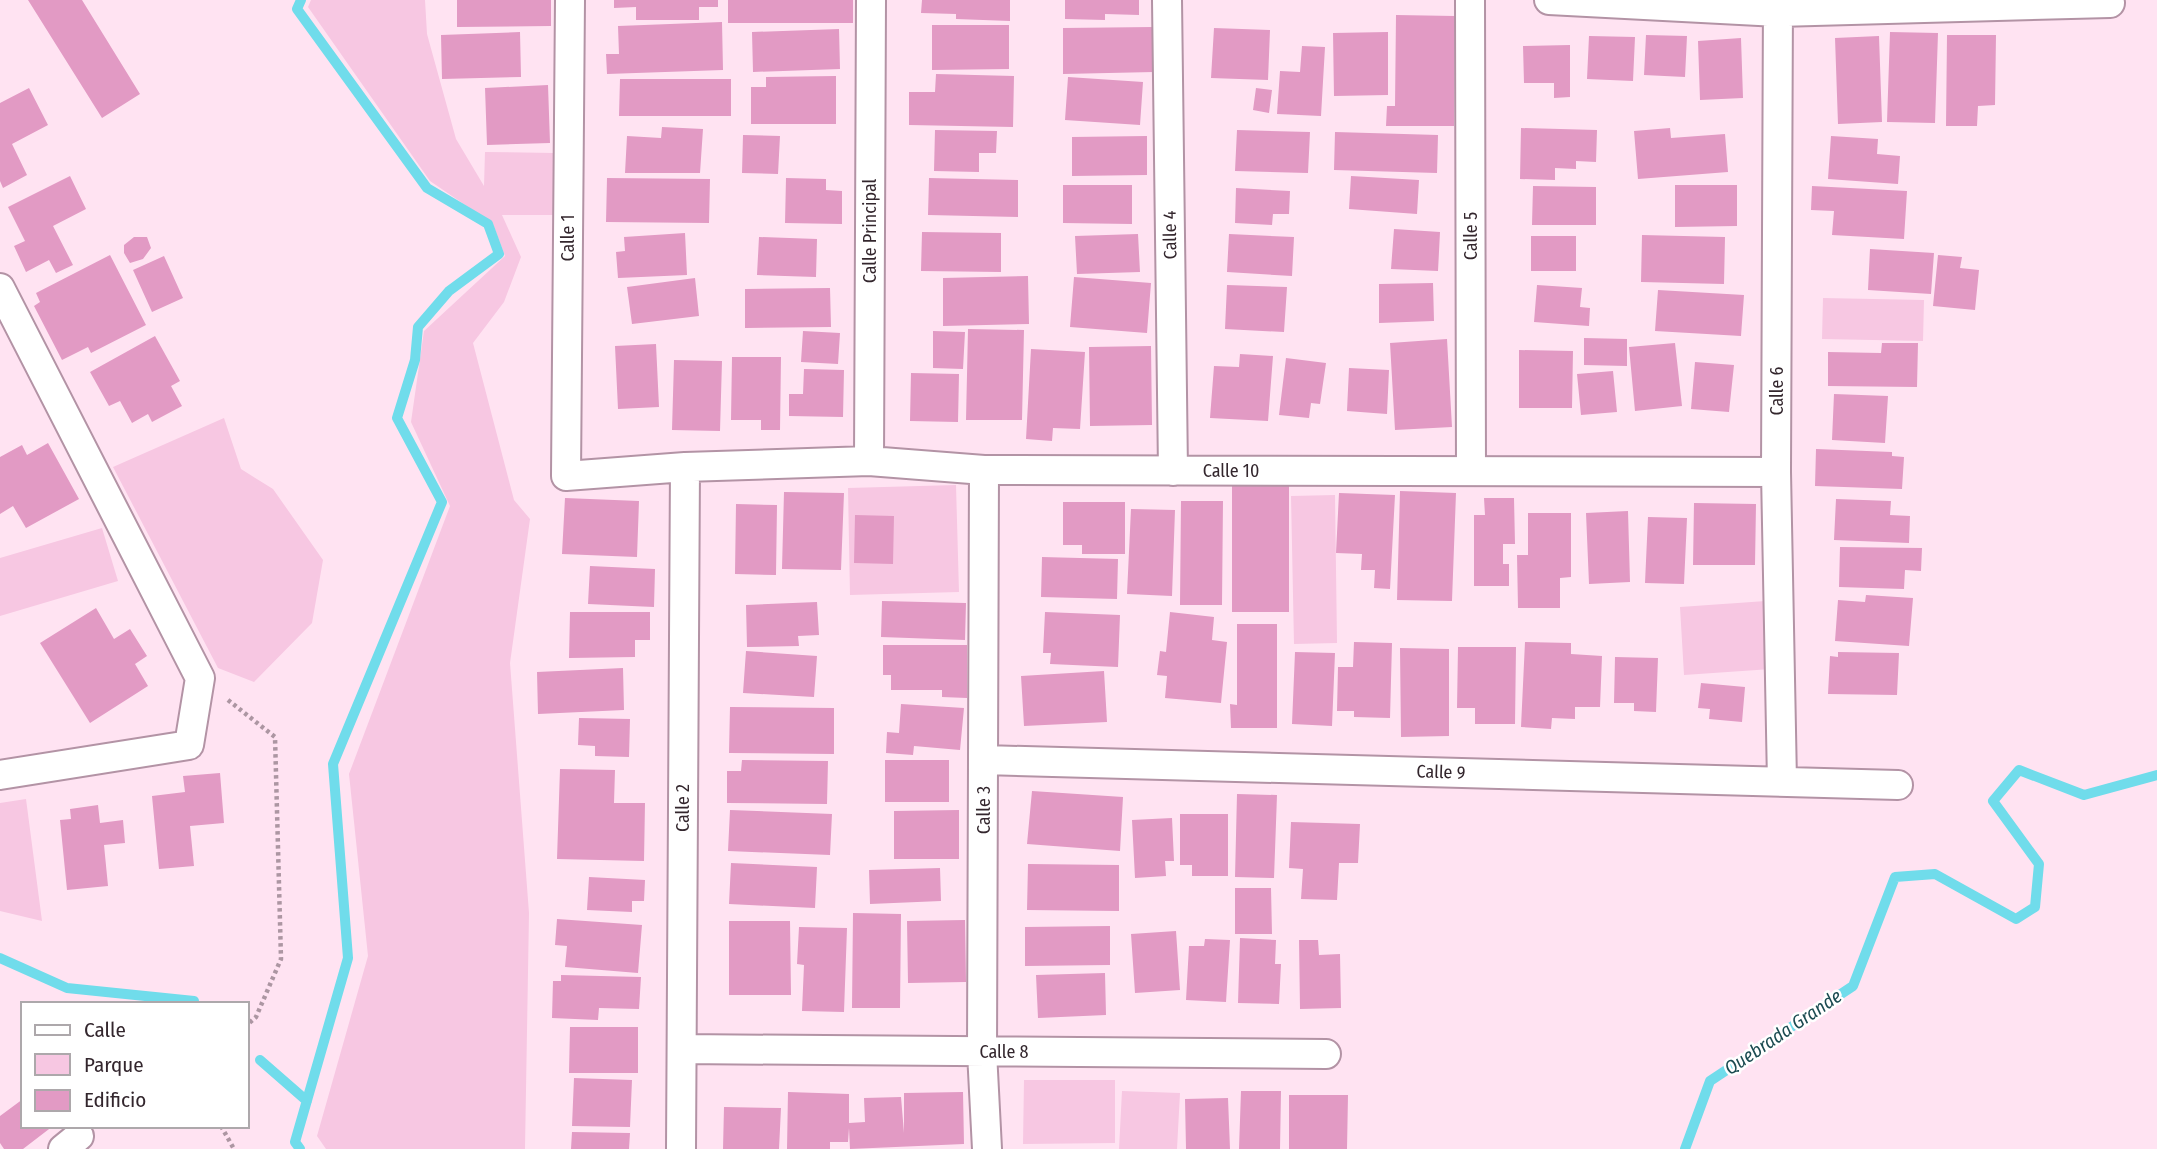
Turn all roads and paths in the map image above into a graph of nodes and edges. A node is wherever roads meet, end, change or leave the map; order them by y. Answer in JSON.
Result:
{"nodes":[{"id":1,"x":570,"y":0,"type":"edge"},
{"id":2,"x":871,"y":0,"type":"edge"},
{"id":3,"x":1167,"y":0,"type":"edge"},
{"id":4,"x":1470,"y":0,"type":"edge"},
{"id":5,"x":1549,"y":0,"type":"edge"},
{"id":6,"x":2110,"y":3,"type":"dead end"},
{"id":7,"x":1778,"y":6,"type":"edge"},
{"id":8,"x":0,"y":288,"type":"edge"},
{"id":9,"x":7,"y":318,"type":"edge"},
{"id":10,"x":869,"y":461,"type":"junction"},
{"id":11,"x":685,"y":467,"type":"junction"},
{"id":12,"x":984,"y":470,"type":"junction"},
{"id":13,"x":1173,"y":471,"type":"junction"},
{"id":14,"x":1471,"y":471,"type":"junction"},
{"id":15,"x":1776,"y":472,"type":"junction"},
{"id":16,"x":566,"y":476,"type":"joint"},
{"id":17,"x":200,"y":678,"type":"junction"},
{"id":18,"x":984,"y":760,"type":"junction"},
{"id":19,"x":0,"y":775,"type":"edge"},
{"id":20,"x":1782,"y":782,"type":"junction"},
{"id":21,"x":1898,"y":785,"type":"dead end"},
{"id":22,"x":248,"y":1024,"type":"edge"},
{"id":23,"x":682,"y":1049,"type":"junction"},
{"id":24,"x":982,"y":1052,"type":"junction"},
{"id":25,"x":1326,"y":1054,"type":"dead end"},
{"id":26,"x":222,"y":1128,"type":"edge"},
{"id":27,"x":234,"y":1149,"type":"edge"},
{"id":28,"x":681,"y":1149,"type":"edge"},
{"id":29,"x":987,"y":1149,"type":"edge"}],
"edges":[{"from":1,"to":16,"type":"street","name":"Calle 1"},
{"from":2,"to":10,"type":"street","name":"Calle Principal"},
{"from":3,"to":13,"type":"street","name":"Calle 4"},
{"from":4,"to":14,"type":"street","name":"Calle 5"},
{"from":5,"to":7,"type":"street"},
{"from":6,"to":7,"type":"street"},
{"from":7,"to":15,"type":"street","name":"Calle 6"},
{"from":8,"to":9,"type":"street"},
{"from":9,"to":17,"type":"street"},
{"from":10,"to":11,"type":"street","name":"Calle 10"},
{"from":10,"to":12,"type":"street","name":"Calle 10"},
{"from":11,"to":16,"type":"street","name":"Calle 10"},
{"from":11,"to":23,"type":"street","name":"Calle 2"},
{"from":12,"to":13,"type":"street","name":"Calle 10"},
{"from":12,"to":18,"type":"street","name":"Calle 3"},
{"from":13,"to":14,"type":"street","name":"Calle 10"},
{"from":14,"to":15,"type":"street","name":"Calle 10"},
{"from":15,"to":20,"type":"street","name":"Calle 6"},
{"from":17,"to":19,"type":"street"},
{"from":17,"to":22,"type":"path"},
{"from":18,"to":20,"type":"street","name":"Calle 9"},
{"from":18,"to":24,"type":"street","name":"Calle 3"},
{"from":20,"to":21,"type":"street","name":"Calle 9"},
{"from":23,"to":24,"type":"street","name":"Calle 8"},
{"from":23,"to":28,"type":"street","name":"Calle 2"},
{"from":24,"to":25,"type":"street","name":"Calle 8"},
{"from":24,"to":29,"type":"street","name":"Calle 3"},
{"from":26,"to":27,"type":"path"}]}
